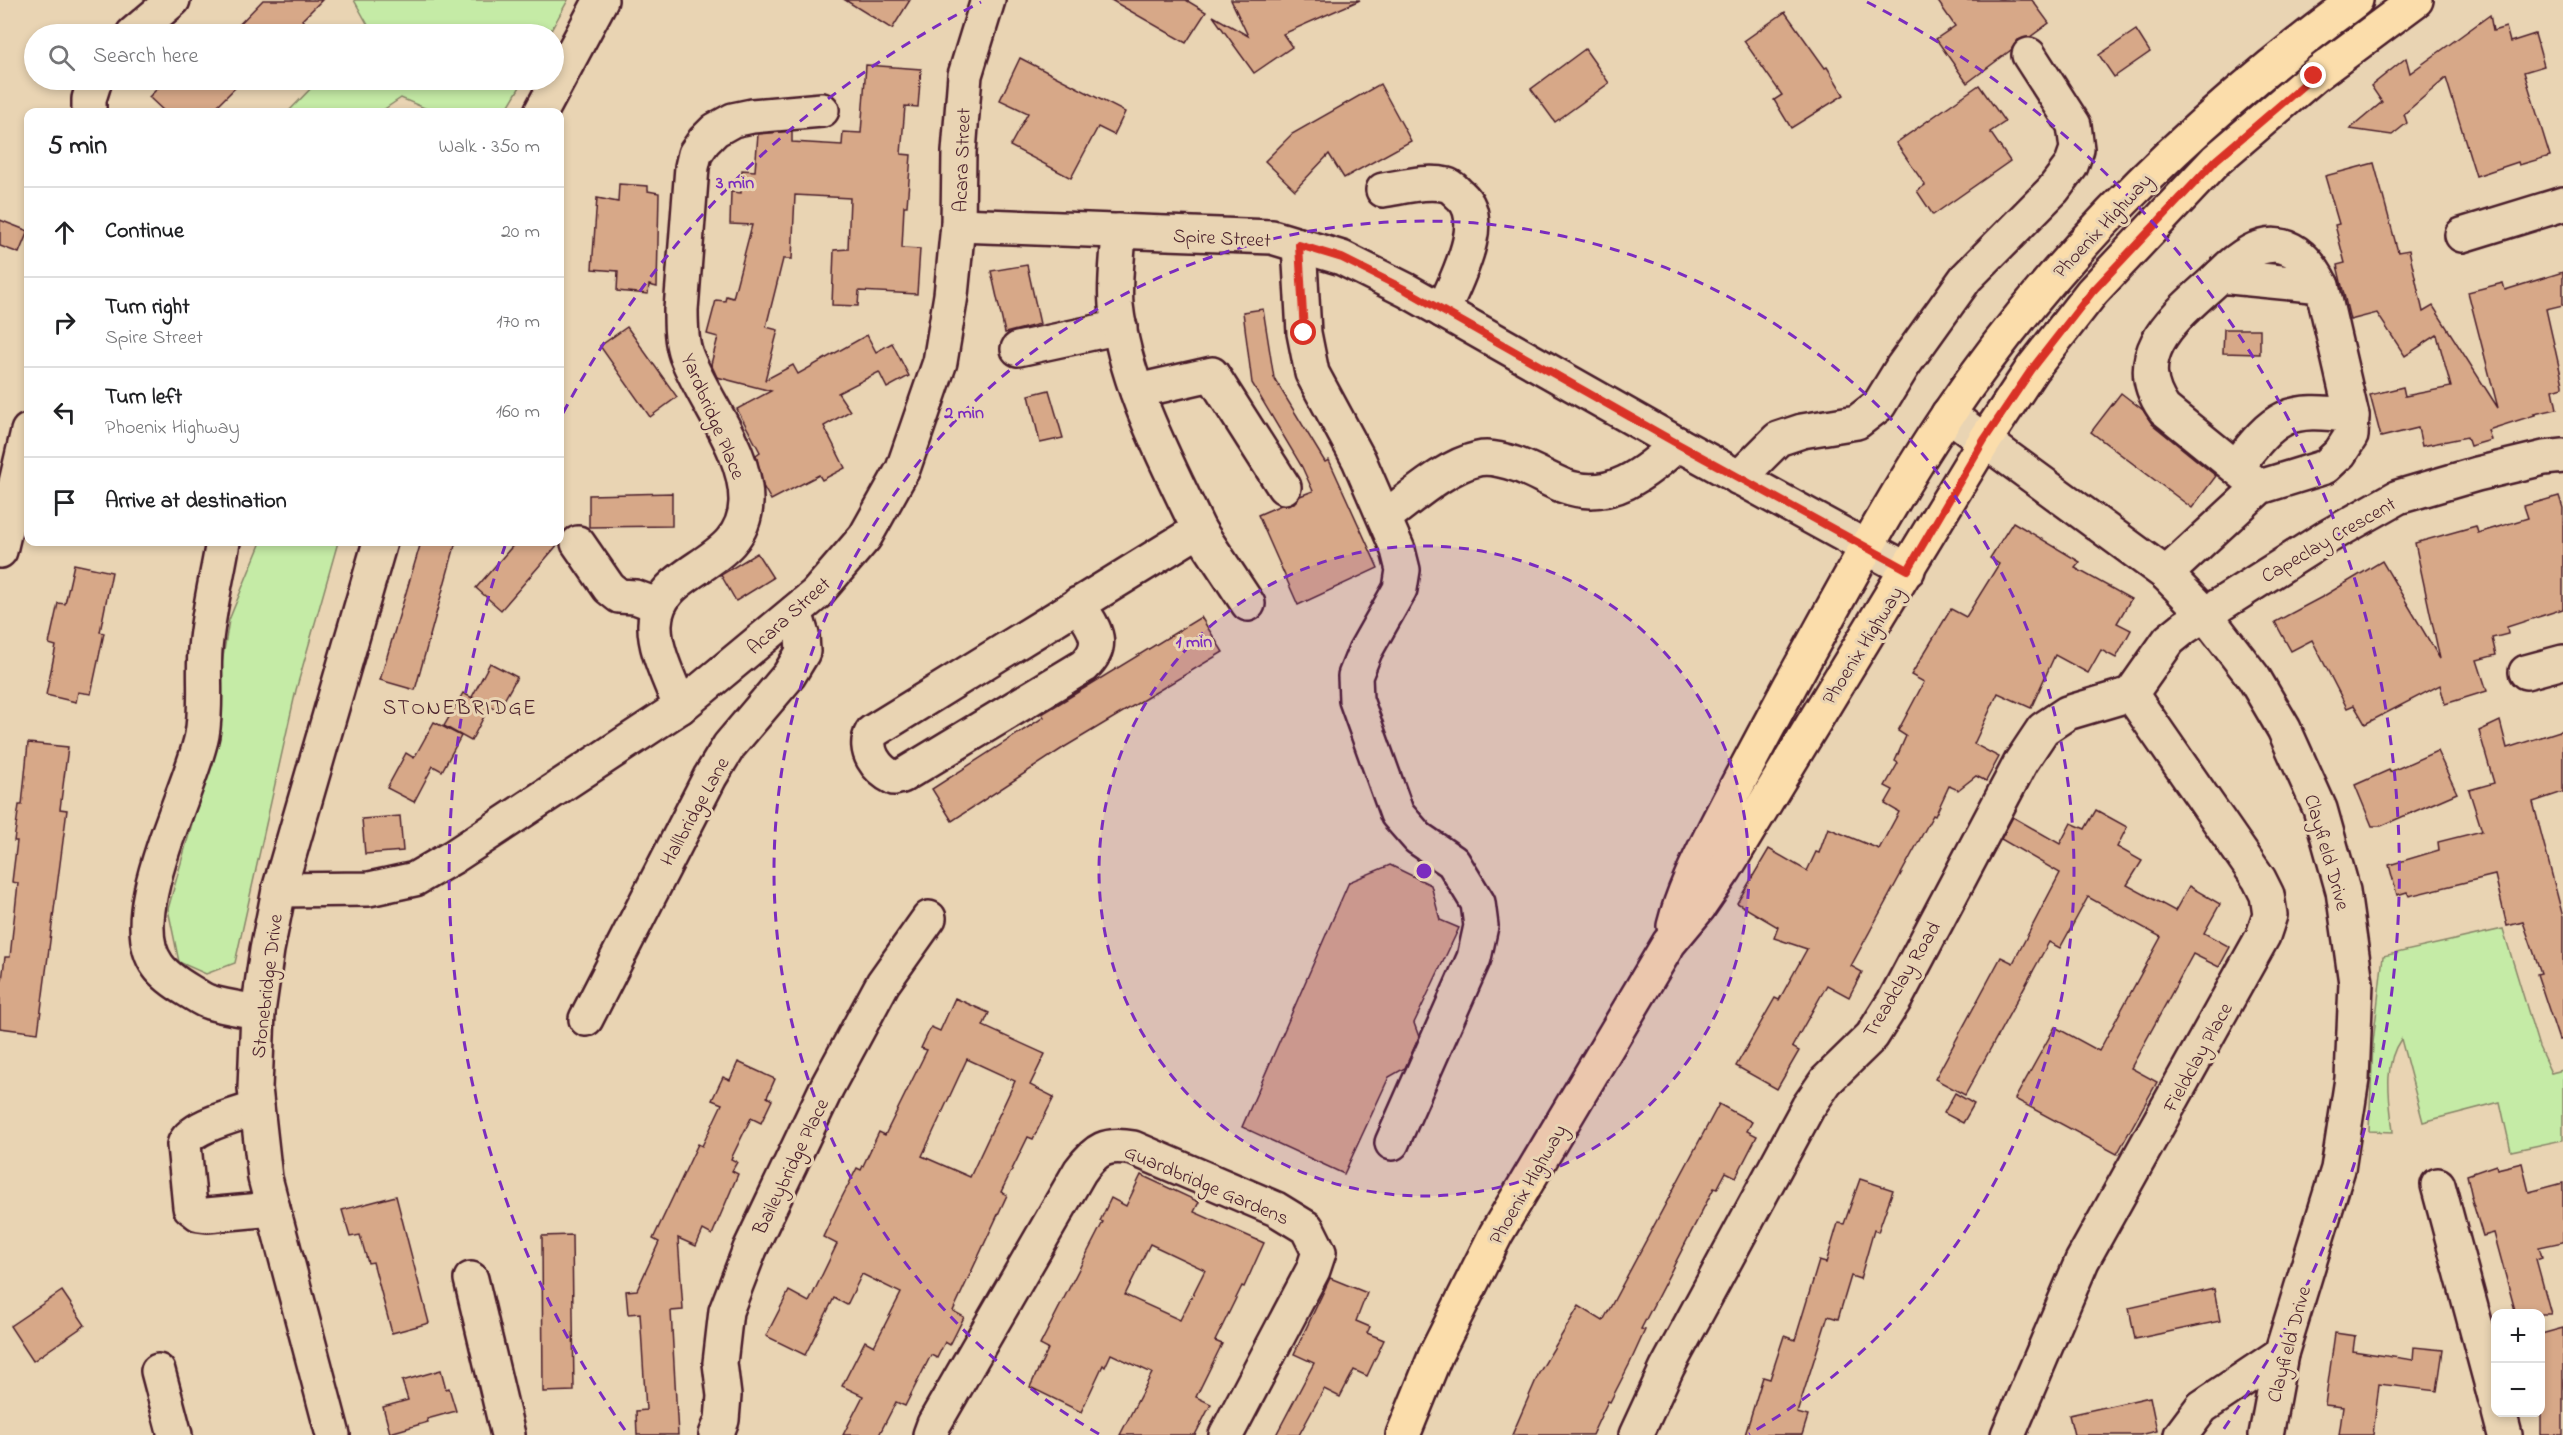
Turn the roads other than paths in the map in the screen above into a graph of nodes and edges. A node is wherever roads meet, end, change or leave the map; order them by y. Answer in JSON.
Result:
{"nodes":[{"id":1,"x":173,"y":0,"type":"edge"},
{"id":2,"x":601,"y":0,"type":"edge"},
{"id":3,"x":988,"y":0,"type":"edge"},
{"id":4,"x":2356,"y":0,"type":"edge"},
{"id":5,"x":2416,"y":0,"type":"edge"},
{"id":6,"x":145,"y":24,"type":"edge"},
{"id":7,"x":2029,"y":55,"type":"dead end"},
{"id":8,"x":564,"y":69,"type":"edge"},
{"id":9,"x":92,"y":90,"type":"edge"},
{"id":10,"x":553,"y":90,"type":"edge"},
{"id":11,"x":89,"y":108,"type":"edge"},
{"id":12,"x":543,"y":108,"type":"edge"},
{"id":13,"x":822,"y":110,"type":"dead end"},
{"id":14,"x":1383,"y":190,"type":"dead end"},
{"id":15,"x":2563,"y":204,"type":"edge"},
{"id":16,"x":958,"y":225,"type":"junction"},
{"id":17,"x":1119,"y":231,"type":"junction"},
{"id":18,"x":2462,"y":235,"type":"dead end"},
{"id":19,"x":1299,"y":245,"type":"junction"},
{"id":20,"x":1443,"y":311,"type":"junction"},
{"id":21,"x":1120,"y":327,"type":"junction"},
{"id":22,"x":1018,"y":349,"type":"dead end"},
{"id":23,"x":1137,"y":391,"type":"junction"},
{"id":24,"x":1948,"y":414,"type":"junction"},
{"id":25,"x":2352,"y":416,"type":"junction"},
{"id":26,"x":1984,"y":440,"type":"junction"},
{"id":27,"x":1678,"y":444,"type":"junction"},
{"id":28,"x":24,"y":448,"type":"edge"},
{"id":29,"x":2563,"y":456,"type":"edge"},
{"id":30,"x":2248,"y":477,"type":"junction"},
{"id":31,"x":1739,"y":478,"type":"junction"},
{"id":32,"x":1284,"y":487,"type":"dead end"},
{"id":33,"x":1385,"y":517,"type":"junction"},
{"id":34,"x":1199,"y":530,"type":"junction"},
{"id":35,"x":578,"y":543,"type":"dead end"},
{"id":36,"x":222,"y":546,"type":"edge"},
{"id":37,"x":379,"y":546,"type":"edge"},
{"id":38,"x":1867,"y":547,"type":"junction"},
{"id":39,"x":0,"y":551,"type":"edge"},
{"id":40,"x":1908,"y":570,"type":"junction"},
{"id":41,"x":2166,"y":574,"type":"junction"},
{"id":42,"x":1077,"y":604,"type":"junction"},
{"id":43,"x":1248,"y":604,"type":"dead end"},
{"id":44,"x":657,"y":605,"type":"junction"},
{"id":45,"x":795,"y":612,"type":"junction"},
{"id":46,"x":2204,"y":613,"type":"junction"},
{"id":47,"x":2563,"y":662,"type":"edge"},
{"id":48,"x":2526,"y":672,"type":"dead end"},
{"id":49,"x":2131,"y":694,"type":"junction"},
{"id":50,"x":680,"y":707,"type":"junction"},
{"id":51,"x":279,"y":890,"type":"junction"},
{"id":52,"x":929,"y":918,"type":"dead end"},
{"id":53,"x":1670,"y":943,"type":"junction"},
{"id":54,"x":258,"y":1012,"type":"junction"},
{"id":55,"x":586,"y":1019,"type":"dead end"},
{"id":56,"x":257,"y":1108,"type":"junction"},
{"id":57,"x":1392,"y":1143,"type":"dead end"},
{"id":58,"x":2438,"y":1185,"type":"dead end"},
{"id":59,"x":273,"y":1209,"type":"junction"},
{"id":60,"x":471,"y":1279,"type":"dead end"},
{"id":61,"x":2281,"y":1354,"type":"junction"},
{"id":62,"x":158,"y":1371,"type":"dead end"},
{"id":63,"x":2491,"y":1382,"type":"edge"},
{"id":64,"x":2500,"y":1417,"type":"edge"},
{"id":65,"x":175,"y":1435,"type":"edge"},
{"id":66,"x":333,"y":1435,"type":"edge"},
{"id":67,"x":508,"y":1435,"type":"edge"},
{"id":68,"x":717,"y":1435,"type":"edge"},
{"id":69,"x":930,"y":1435,"type":"edge"},
{"id":70,"x":1226,"y":1435,"type":"edge"},
{"id":71,"x":1403,"y":1435,"type":"edge"},
{"id":72,"x":1636,"y":1435,"type":"edge"},
{"id":73,"x":2008,"y":1435,"type":"edge"},
{"id":74,"x":2181,"y":1435,"type":"edge"},
{"id":75,"x":2266,"y":1435,"type":"edge"},
{"id":76,"x":2505,"y":1435,"type":"edge"}],
"edges":[{"from":1,"to":6,"type":"street"},
{"from":2,"to":8,"type":"street"},
{"from":3,"to":16,"type":"street","name":"Acara Street"},
{"from":4,"to":24,"type":"main road","name":"Phoenix Highway"},
{"from":5,"to":26,"type":"main road","name":"Phoenix Highway"},
{"from":7,"to":31,"type":"street"},
{"from":9,"to":11,"type":"street"},
{"from":10,"to":12,"type":"street"},
{"from":13,"to":44,"type":"street","name":"Yardbridge Place"},
{"from":14,"to":20,"type":"street"},
{"from":15,"to":18,"type":"street"},
{"from":16,"to":17,"type":"street","name":"Spire Street"},
{"from":16,"to":45,"type":"street","name":"Acara Street"},
{"from":17,"to":19,"type":"street","name":"Spire Street"},
{"from":17,"to":21,"type":"street"},
{"from":19,"to":20,"type":"street","name":"Spire Street"},
{"from":19,"to":33,"type":"street"},
{"from":20,"to":27,"type":"street","name":"Spire Street"},
{"from":21,"to":22,"type":"street"},
{"from":21,"to":23,"type":"street"},
{"from":23,"to":32,"type":"street"},
{"from":23,"to":34,"type":"street"},
{"from":24,"to":26,"type":"street","name":"Clayfield Drive"},
{"from":24,"to":38,"type":"main road","name":"Phoenix Highway"},
{"from":25,"to":30,"type":"street"},
{"from":25,"to":30,"type":"street"},
{"from":25,"to":30,"type":"street"},
{"from":26,"to":40,"type":"main road","name":"Phoenix Highway"},
{"from":26,"to":41,"type":"street","name":"Clayfield Drive"},
{"from":27,"to":31,"type":"street","name":"Spire Street"},
{"from":27,"to":33,"type":"street"},
{"from":28,"to":39,"type":"street"},
{"from":29,"to":46,"type":"street","name":"Capeclay Crescent"},
{"from":30,"to":41,"type":"street"},
{"from":31,"to":38,"type":"street","name":"Spire Street"},
{"from":33,"to":57,"type":"street"},
{"from":34,"to":42,"type":"street"},
{"from":34,"to":43,"type":"street"},
{"from":35,"to":44,"type":"street"},
{"from":36,"to":54,"type":"street"},
{"from":37,"to":51,"type":"street","name":"Stonebridge Drive"},
{"from":38,"to":40,"type":"street","name":"Spire Street"},
{"from":38,"to":53,"type":"main road","name":"Phoenix Highway"},
{"from":40,"to":53,"type":"main road","name":"Phoenix Highway"},
{"from":41,"to":46,"type":"street","name":"Clayfield Drive"},
{"from":42,"to":42,"type":"street"},
{"from":44,"to":50,"type":"street"},
{"from":45,"to":50,"type":"street","name":"Acara Street"},
{"from":45,"to":55,"type":"street","name":"Hallbridge Lane"},
{"from":46,"to":49,"type":"street"},
{"from":46,"to":61,"type":"street","name":"Clayfield Drive"},
{"from":47,"to":48,"type":"street"},
{"from":49,"to":72,"type":"street","name":"Treadclay Road"},
{"from":49,"to":73,"type":"street","name":"Fieldclay Place"},
{"from":50,"to":51,"type":"street","name":"Acara Street"},
{"from":51,"to":54,"type":"street","name":"Stonebridge Drive"},
{"from":52,"to":68,"type":"street","name":"Baileybridge Place"},
{"from":53,"to":71,"type":"main road","name":"Phoenix Highway"},
{"from":54,"to":56,"type":"street","name":"Stonebridge Drive"},
{"from":56,"to":59,"type":"street","name":"Stonebridge Drive"},
{"from":56,"to":59,"type":"street"},
{"from":58,"to":63,"type":"street"},
{"from":59,"to":66,"type":"street","name":"Stonebridge Drive"},
{"from":60,"to":67,"type":"street"},
{"from":61,"to":74,"type":"street"},
{"from":61,"to":75,"type":"street","name":"Clayfield Drive"},
{"from":62,"to":65,"type":"street"},
{"from":64,"to":76,"type":"street"},
{"from":69,"to":70,"type":"street","name":"Guardbridge Gardens"}]}
